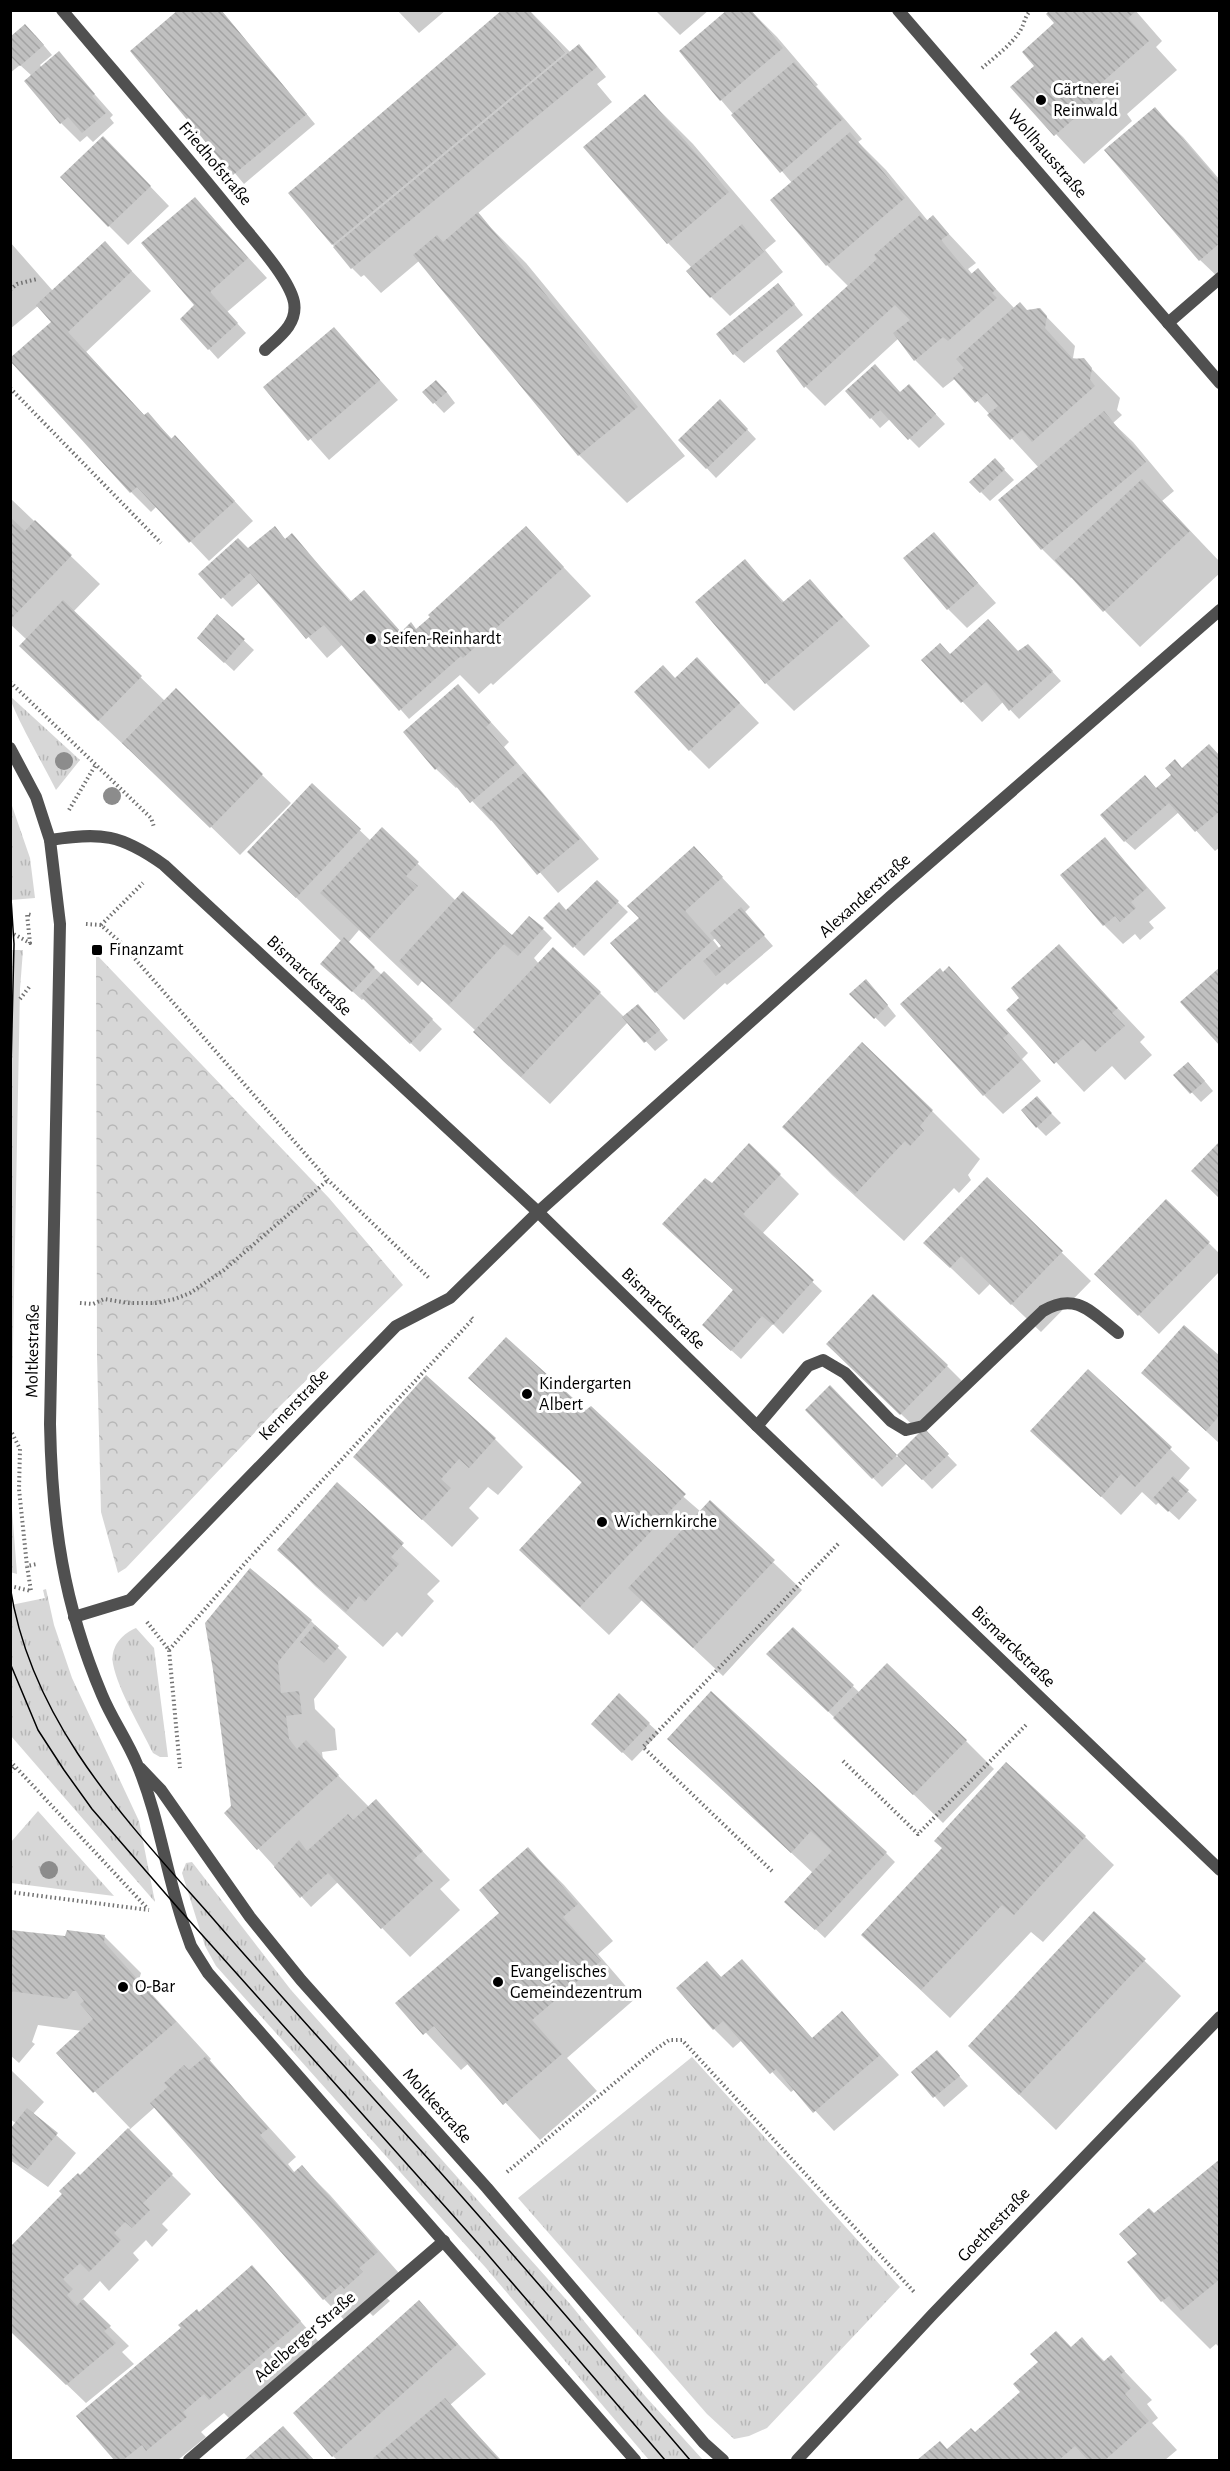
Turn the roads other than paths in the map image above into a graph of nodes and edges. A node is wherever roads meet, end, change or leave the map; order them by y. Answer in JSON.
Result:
{"nodes":[{"id":1,"x":62,"y":10,"type":"edge"},
{"id":2,"x":898,"y":10,"type":"edge"},
{"id":3,"x":1220,"y":279,"type":"edge"},
{"id":4,"x":1168,"y":323,"type":"junction"},
{"id":5,"x":265,"y":350,"type":"dead end"},
{"id":6,"x":1220,"y":383,"type":"edge"},
{"id":7,"x":1220,"y":610,"type":"edge"},
{"id":8,"x":10,"y":748,"type":"edge"},
{"id":9,"x":50,"y":840,"type":"junction"},
{"id":10,"x":538,"y":1212,"type":"junction"},
{"id":11,"x":1118,"y":1333,"type":"dead end"},
{"id":12,"x":757,"y":1426,"type":"junction"},
{"id":13,"x":74,"y":1617,"type":"junction"},
{"id":14,"x":138,"y":1764,"type":"junction"},
{"id":15,"x":1220,"y":1870,"type":"edge"},
{"id":16,"x":1220,"y":2017,"type":"edge"},
{"id":17,"x":444,"y":2241,"type":"junction"},
{"id":18,"x":189,"y":2460,"type":"edge"},
{"id":19,"x":635,"y":2460,"type":"edge"},
{"id":20,"x":723,"y":2460,"type":"edge"},
{"id":21,"x":797,"y":2460,"type":"edge"}],
"edges":[{"from":1,"to":5,"type":"street","name":"Friedhofstraße"},
{"from":2,"to":4,"type":"street","name":"Wollhausstraße"},
{"from":3,"to":4,"type":"street"},
{"from":4,"to":6,"type":"street","name":"Wollhausstraße"},
{"from":7,"to":10,"type":"street","name":"Alexanderstraße"},
{"from":8,"to":9,"type":"street"},
{"from":9,"to":10,"type":"street","name":"Bismarckstraße"},
{"from":9,"to":13,"type":"street","name":"Moltkestraße"},
{"from":10,"to":12,"type":"street","name":"Bismarckstraße"},
{"from":10,"to":13,"type":"street","name":"Kernerstraße"},
{"from":11,"to":12,"type":"street"},
{"from":12,"to":15,"type":"street","name":"Bismarckstraße"},
{"from":13,"to":14,"type":"street","name":"Moltkestraße"},
{"from":14,"to":17,"type":"street","name":"Moltkestraße"},
{"from":14,"to":20,"type":"street","name":"Moltkestraße"},
{"from":16,"to":21,"type":"street","name":"Goethestraße"},
{"from":17,"to":18,"type":"street","name":"Adelberger Straße"},
{"from":17,"to":19,"type":"street","name":"Moltkestraße"}]}
